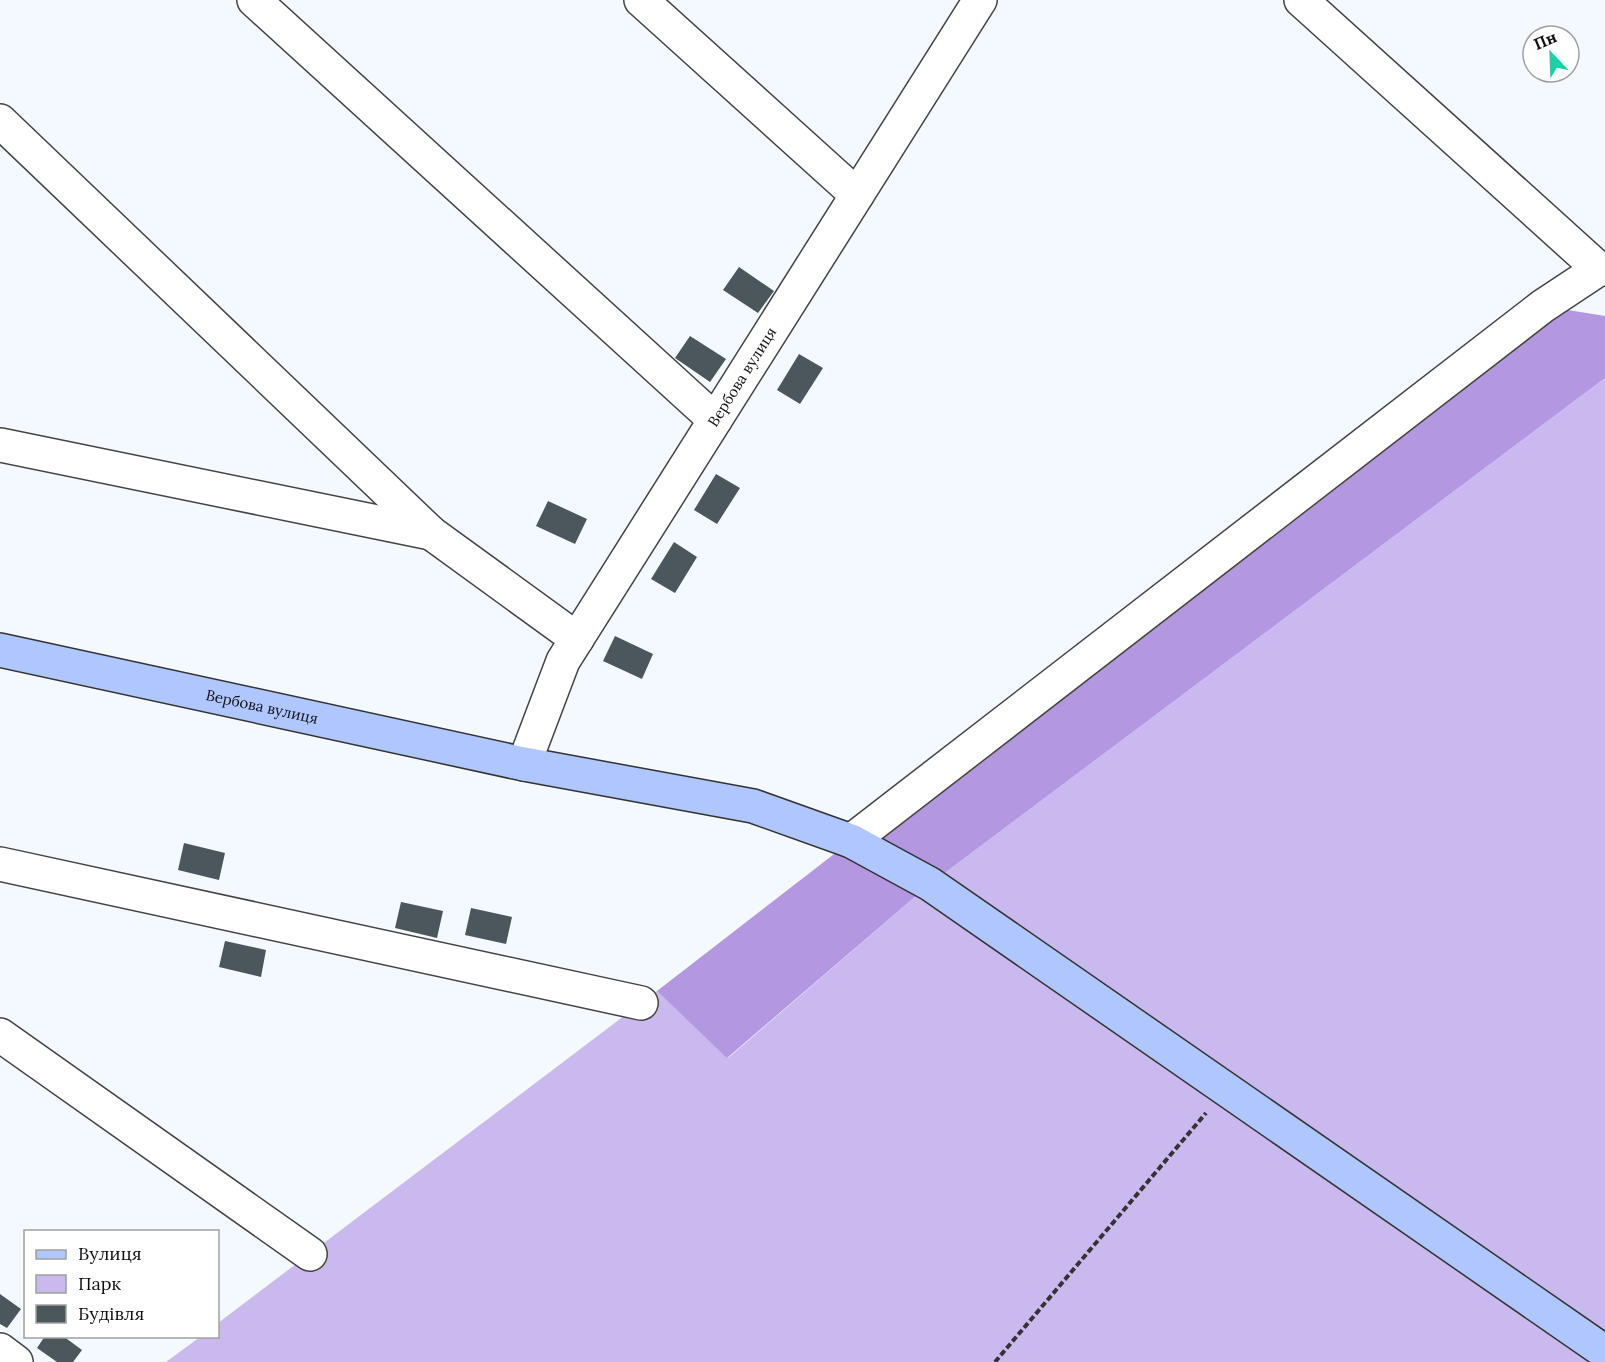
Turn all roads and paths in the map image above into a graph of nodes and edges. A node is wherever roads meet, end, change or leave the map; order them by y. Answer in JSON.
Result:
{"nodes":[{"id":1,"x":254,"y":0,"type":"edge"},
{"id":2,"x":641,"y":0,"type":"edge"},
{"id":3,"x":980,"y":0,"type":"edge"},
{"id":4,"x":1301,"y":0,"type":"edge"},
{"id":5,"x":0,"y":121,"type":"edge"},
{"id":6,"x":857,"y":195,"type":"junction"},
{"id":7,"x":1602,"y":269,"type":"edge"},
{"id":8,"x":715,"y":420,"type":"junction"},
{"id":9,"x":0,"y":445,"type":"edge"},
{"id":10,"x":431,"y":533,"type":"junction"},
{"id":11,"x":577,"y":639,"type":"junction"},
{"id":12,"x":0,"y":650,"type":"edge"},
{"id":13,"x":524,"y":764,"type":"junction"},
{"id":14,"x":851,"y":841,"type":"junction"},
{"id":15,"x":0,"y":864,"type":"edge"},
{"id":16,"x":641,"y":1003,"type":"dead end"},
{"id":17,"x":0,"y":1035,"type":"edge"},
{"id":18,"x":1226,"y":1089,"type":"junction"},
{"id":19,"x":309,"y":1254,"type":"dead end"},
{"id":20,"x":0,"y":1350,"type":"edge"},
{"id":21,"x":1605,"y":1352,"type":"edge"},
{"id":22,"x":16,"y":1362,"type":"edge"},
{"id":23,"x":995,"y":1362,"type":"edge"}],
"edges":[{"from":1,"to":8,"type":"street"},
{"from":2,"to":6,"type":"street"},
{"from":3,"to":6,"type":"street","name":"Вербова вулиця"},
{"from":4,"to":7,"type":"street"},
{"from":5,"to":10,"type":"street"},
{"from":6,"to":8,"type":"street","name":"Вербова вулиця"},
{"from":7,"to":14,"type":"street"},
{"from":8,"to":11,"type":"street","name":"Вербова вулиця"},
{"from":9,"to":10,"type":"street"},
{"from":10,"to":11,"type":"street"},
{"from":11,"to":13,"type":"street","name":"Вербова вулиця"},
{"from":12,"to":13,"type":"street","name":"Вербова вулиця"},
{"from":13,"to":14,"type":"street","name":"Вербова вулиця"},
{"from":14,"to":18,"type":"street","name":"Вербова вулиця"},
{"from":15,"to":16,"type":"street"},
{"from":17,"to":19,"type":"street"},
{"from":18,"to":21,"type":"street","name":"Вербова вулиця"},
{"from":18,"to":23,"type":"path"},
{"from":20,"to":22,"type":"street"}]}
